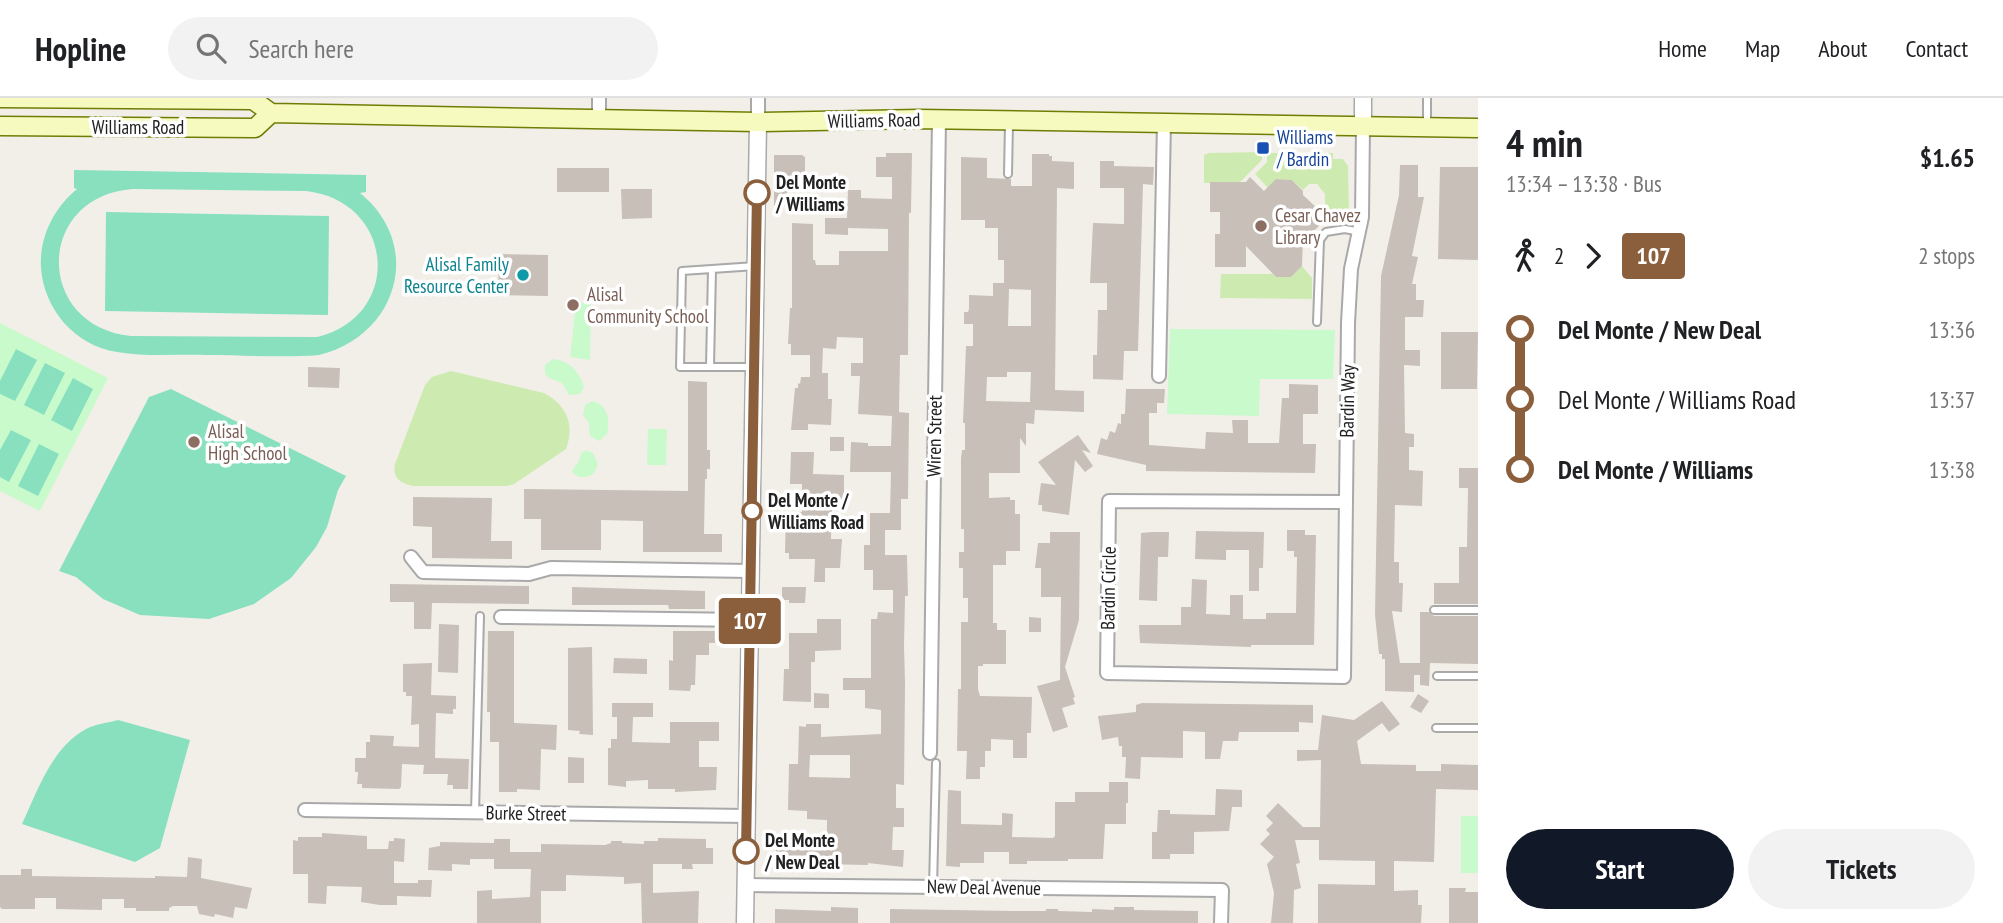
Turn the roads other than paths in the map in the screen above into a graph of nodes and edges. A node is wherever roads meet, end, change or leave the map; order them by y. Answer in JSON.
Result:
{"nodes":[{"id":1,"x":599,"y":98,"type":"edge"},
{"id":2,"x":758,"y":98,"type":"edge"},
{"id":3,"x":1363,"y":98,"type":"edge"},
{"id":4,"x":1427,"y":98,"type":"edge"},
{"id":5,"x":0,"y":99,"type":"edge"},
{"id":6,"x":271,"y":106,"type":"edge"},
{"id":7,"x":599,"y":119,"type":"junction"},
{"id":8,"x":939,"y":119,"type":"junction"},
{"id":9,"x":1009,"y":120,"type":"junction"},
{"id":10,"x":758,"y":122,"type":"junction"},
{"id":11,"x":1164,"y":122,"type":"junction"},
{"id":12,"x":1363,"y":126,"type":"junction"},
{"id":13,"x":0,"y":127,"type":"edge"},
{"id":14,"x":1427,"y":128,"type":"junction"},
{"id":15,"x":1478,"y":128,"type":"edge"},
{"id":16,"x":1008,"y":174,"type":"dead end"},
{"id":17,"x":1360,"y":232,"type":"junction"},
{"id":18,"x":758,"y":266,"type":"junction"},
{"id":19,"x":712,"y":269,"type":"junction"},
{"id":20,"x":1317,"y":323,"type":"dead end"},
{"id":21,"x":710,"y":367,"type":"junction"},
{"id":22,"x":753,"y":367,"type":"junction"},
{"id":23,"x":1159,"y":376,"type":"dead end"},
{"id":24,"x":1346,"y":502,"type":"junction"},
{"id":25,"x":411,"y":557,"type":"dead end"},
{"id":26,"x":751,"y":571,"type":"junction"},
{"id":27,"x":1434,"y":610,"type":"dead end"},
{"id":28,"x":1478,"y":610,"type":"edge"},
{"id":29,"x":480,"y":616,"type":"dead end"},
{"id":30,"x":501,"y":617,"type":"dead end"},
{"id":31,"x":750,"y":620,"type":"junction"},
{"id":32,"x":1437,"y":676,"type":"dead end"},
{"id":33,"x":1478,"y":676,"type":"edge"},
{"id":34,"x":1344,"y":677,"type":"joint"},
{"id":35,"x":1436,"y":728,"type":"dead end"},
{"id":36,"x":1478,"y":728,"type":"edge"},
{"id":37,"x":933,"y":758,"type":"joint"},
{"id":38,"x":305,"y":810,"type":"dead end"},
{"id":39,"x":475,"y":813,"type":"junction"},
{"id":40,"x":747,"y":816,"type":"junction"},
{"id":41,"x":746,"y":885,"type":"junction"},
{"id":42,"x":933,"y":887,"type":"junction"},
{"id":43,"x":745,"y":923,"type":"edge"},
{"id":44,"x":1221,"y":923,"type":"edge"}],
"edges":[{"from":1,"to":7,"type":"street"},
{"from":2,"to":10,"type":"street"},
{"from":3,"to":12,"type":"street"},
{"from":4,"to":14,"type":"lane"},
{"from":5,"to":6,"type":"main road","name":"Williams Road"},
{"from":6,"to":7,"type":"main road","name":"Williams Road"},
{"from":6,"to":13,"type":"main road","name":"Williams Road"},
{"from":7,"to":10,"type":"main road","name":"Williams Road"},
{"from":8,"to":9,"type":"main road","name":"Williams Road"},
{"from":8,"to":10,"type":"main road","name":"Williams Road"},
{"from":8,"to":37,"type":"street","name":"Wiren Street"},
{"from":9,"to":11,"type":"main road","name":"Williams Road"},
{"from":9,"to":16,"type":"lane"},
{"from":10,"to":18,"type":"street"},
{"from":11,"to":12,"type":"main road","name":"Williams Road"},
{"from":11,"to":23,"type":"street"},
{"from":12,"to":14,"type":"main road","name":"Williams Road"},
{"from":12,"to":17,"type":"street","name":"Bardin Way"},
{"from":14,"to":15,"type":"main road","name":"Williams Road"},
{"from":17,"to":20,"type":"lane"},
{"from":17,"to":24,"type":"street","name":"Bardin Way"},
{"from":18,"to":19,"type":"lane"},
{"from":18,"to":22,"type":"street"},
{"from":19,"to":21,"type":"lane"},
{"from":19,"to":21,"type":"lane"},
{"from":21,"to":22,"type":"lane"},
{"from":22,"to":26,"type":"street"},
{"from":24,"to":34,"type":"street","name":"Bardin Way"},
{"from":24,"to":34,"type":"street","name":"Bardin Circle"},
{"from":25,"to":26,"type":"street"},
{"from":26,"to":31,"type":"street"},
{"from":27,"to":28,"type":"lane"},
{"from":29,"to":39,"type":"lane"},
{"from":30,"to":31,"type":"street"},
{"from":31,"to":40,"type":"street"},
{"from":32,"to":33,"type":"lane"},
{"from":35,"to":36,"type":"lane"},
{"from":37,"to":42,"type":"lane"},
{"from":38,"to":39,"type":"street","name":"Burke Street"},
{"from":39,"to":40,"type":"street","name":"Burke Street"},
{"from":40,"to":41,"type":"street"},
{"from":41,"to":42,"type":"street","name":"New Deal Avenue"},
{"from":41,"to":43,"type":"street"},
{"from":42,"to":44,"type":"street","name":"New Deal Avenue"}]}
